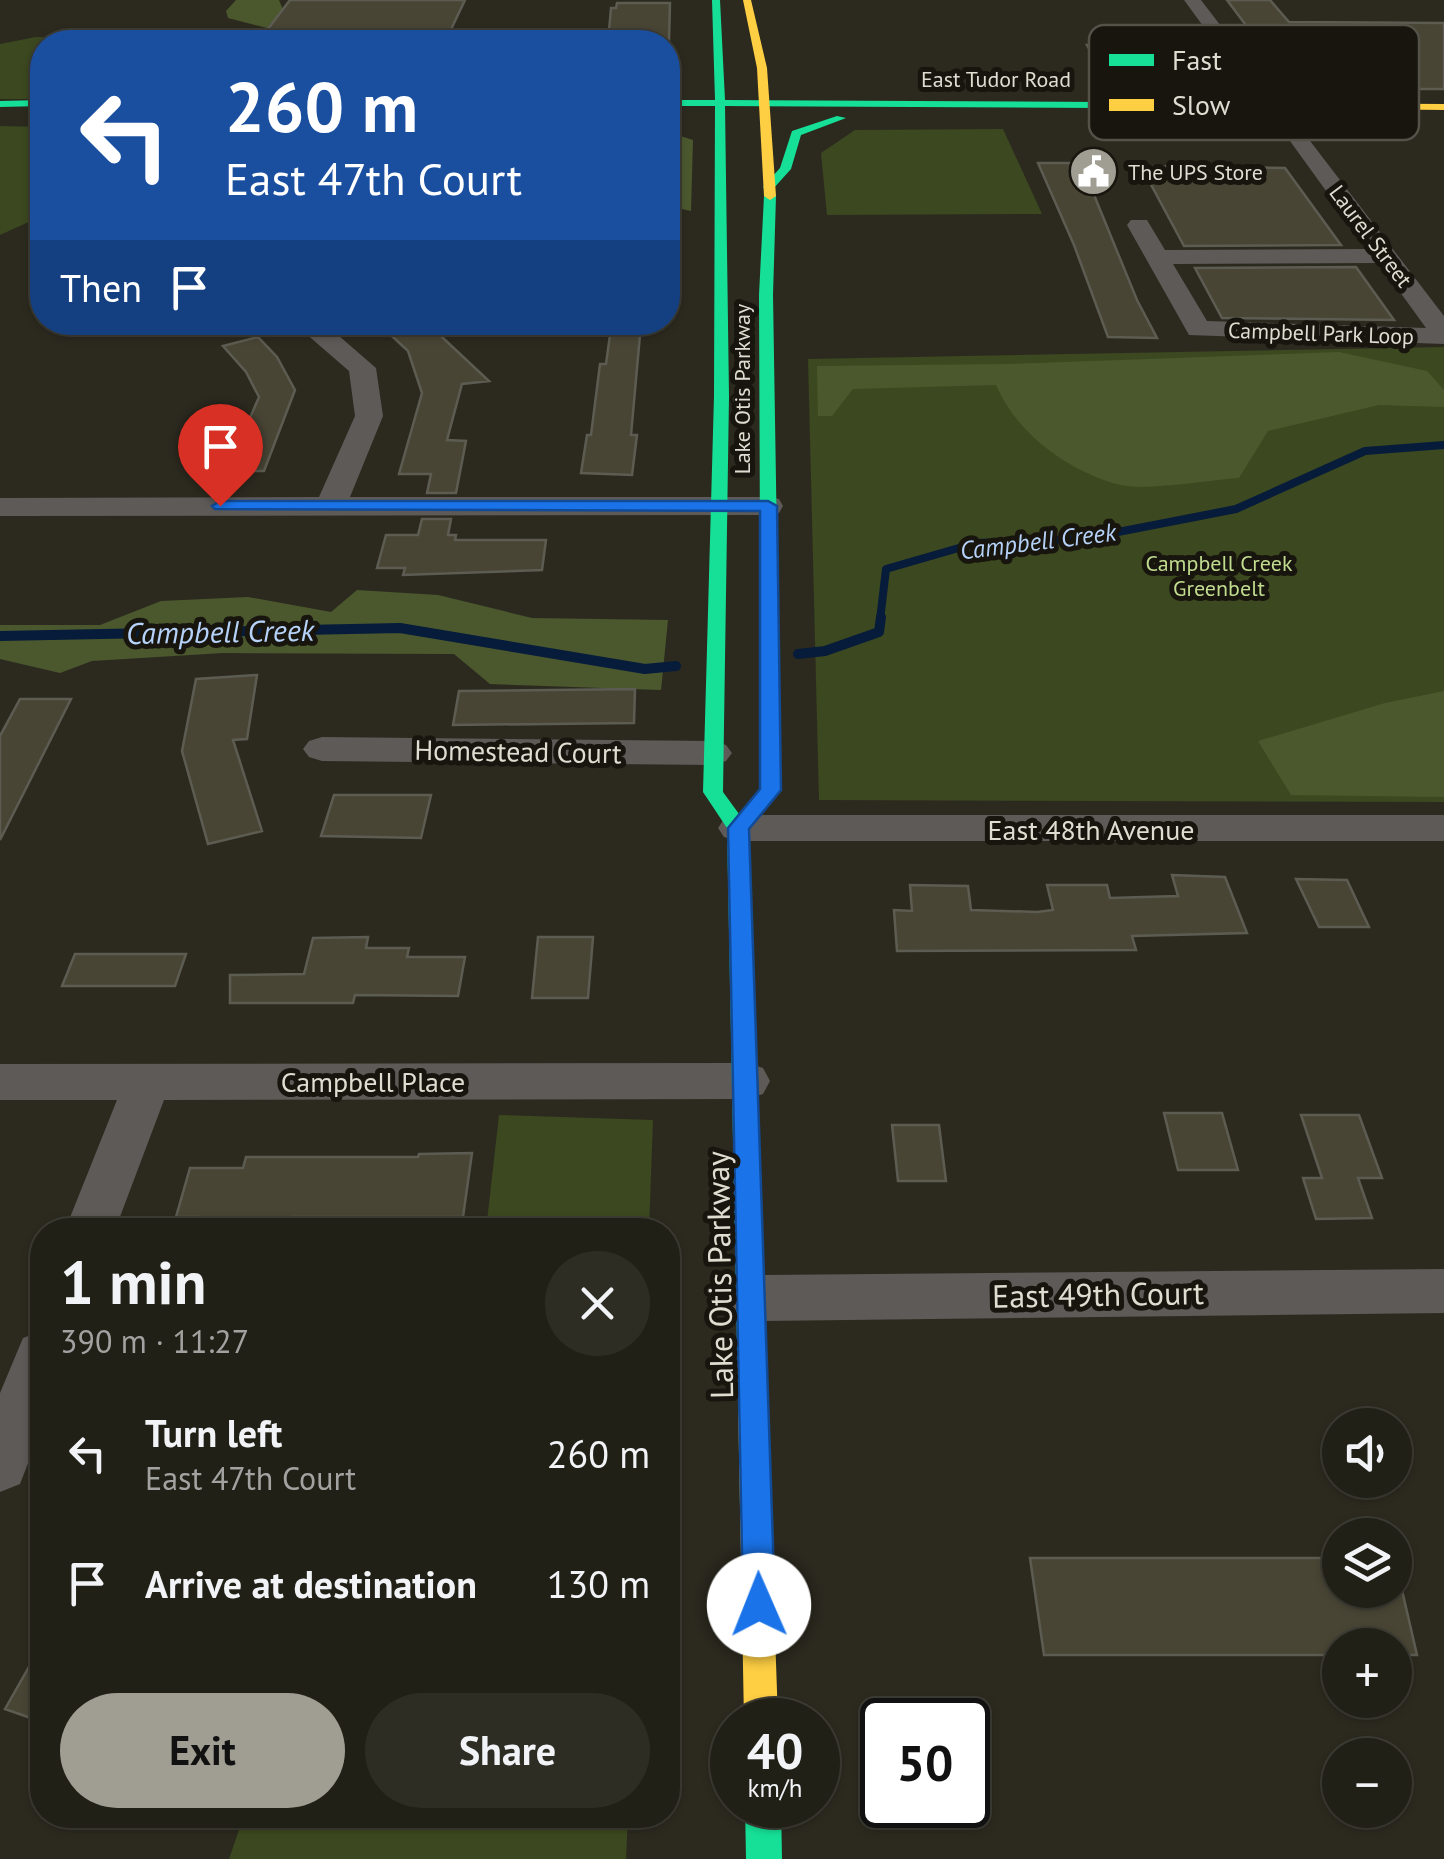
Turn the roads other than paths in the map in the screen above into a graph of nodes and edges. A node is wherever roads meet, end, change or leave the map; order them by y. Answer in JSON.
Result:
{"nodes":[{"id":1,"x":716,"y":0,"type":"edge"},
{"id":2,"x":747,"y":0,"type":"edge"},
{"id":3,"x":1192,"y":0,"type":"edge"},
{"id":4,"x":1210,"y":25,"type":"edge"},
{"id":5,"x":720,"y":72,"type":"junction"},
{"id":6,"x":680,"y":99,"type":"edge"},
{"id":7,"x":764,"y":100,"type":"junction"},
{"id":8,"x":30,"y":103,"type":"edge"},
{"id":9,"x":0,"y":104,"type":"edge"},
{"id":10,"x":1089,"y":104,"type":"edge"},
{"id":11,"x":680,"y":107,"type":"edge"},
{"id":12,"x":1444,"y":107,"type":"edge"},
{"id":13,"x":1419,"y":108,"type":"edge"},
{"id":14,"x":1089,"y":110,"type":"edge"},
{"id":15,"x":0,"y":118,"type":"edge"},
{"id":16,"x":30,"y":118,"type":"edge"},
{"id":17,"x":841,"y":118,"type":"junction"},
{"id":18,"x":1419,"y":118,"type":"edge"},
{"id":19,"x":1444,"y":119,"type":"edge"},
{"id":20,"x":680,"y":120,"type":"edge"},
{"id":21,"x":721,"y":120,"type":"junction"},
{"id":22,"x":1299,"y":140,"type":"edge"},
{"id":23,"x":769,"y":187,"type":"junction"},
{"id":24,"x":1139,"y":224,"type":"dead end"},
{"id":25,"x":1386,"y":256,"type":"junction"},
{"id":26,"x":1157,"y":257,"type":"junction"},
{"id":27,"x":323,"y":335,"type":"edge"},
{"id":28,"x":1444,"y":335,"type":"edge"},
{"id":29,"x":331,"y":506,"type":"junction"},
{"id":30,"x":716,"y":506,"type":"junction"},
{"id":31,"x":768,"y":506,"type":"junction"},
{"id":32,"x":0,"y":507,"type":"edge"},
{"id":33,"x":322,"y":749,"type":"dead end"},
{"id":34,"x":713,"y":752,"type":"junction"},
{"id":35,"x":738,"y":828,"type":"junction"},
{"id":36,"x":1444,"y":828,"type":"edge"},
{"id":37,"x":148,"y":1081,"type":"junction"},
{"id":38,"x":746,"y":1081,"type":"junction"},
{"id":39,"x":0,"y":1082,"type":"edge"},
{"id":40,"x":95,"y":1218,"type":"edge"},
{"id":41,"x":1444,"y":1291,"type":"edge"},
{"id":42,"x":753,"y":1298,"type":"junction"},
{"id":43,"x":30,"y":1386,"type":"edge"},
{"id":44,"x":0,"y":1465,"type":"edge"},
{"id":45,"x":761,"y":1698,"type":"edge"},
{"id":46,"x":763,"y":1828,"type":"edge"},
{"id":47,"x":764,"y":1859,"type":"edge"}],
"edges":[{"from":1,"to":5,"type":"main road","name":"Lake Otis Parkway"},
{"from":2,"to":7,"type":"main road","name":"Lake Otis Parkway"},
{"from":3,"to":4,"type":"street","name":"Laurel Street"},
{"from":5,"to":6,"type":"main road"},
{"from":5,"to":21,"type":"main road","name":"Lake Otis Parkway"},
{"from":7,"to":10,"type":"main road","name":"East Tudor Road"},
{"from":7,"to":17,"type":"main road","name":"East Tudor Road"},
{"from":7,"to":21,"type":"main road","name":"East Tudor Road"},
{"from":7,"to":23,"type":"main road","name":"Lake Otis Parkway"},
{"from":8,"to":9,"type":"main road"},
{"from":11,"to":21,"type":"main road","name":"East Tudor Road"},
{"from":12,"to":13,"type":"main road","name":"East Tudor Road"},
{"from":14,"to":17,"type":"main road","name":"East Tudor Road"},
{"from":15,"to":16,"type":"main road"},
{"from":17,"to":23,"type":"main road"},
{"from":18,"to":19,"type":"main road","name":"East Tudor Road"},
{"from":20,"to":21,"type":"main road","name":"East Tudor Road"},
{"from":21,"to":30,"type":"main road","name":"Lake Otis Parkway"},
{"from":22,"to":25,"type":"street","name":"Laurel Street"},
{"from":23,"to":31,"type":"main road","name":"Lake Otis Parkway"},
{"from":24,"to":26,"type":"street"},
{"from":25,"to":26,"type":"street"},
{"from":25,"to":28,"type":"street","name":"Laurel Street"},
{"from":26,"to":28,"type":"street","name":"Campbell Park Loop"},
{"from":27,"to":29,"type":"street"},
{"from":29,"to":30,"type":"street"},
{"from":29,"to":32,"type":"street"},
{"from":30,"to":31,"type":"street"},
{"from":30,"to":34,"type":"main road","name":"Lake Otis Parkway"},
{"from":31,"to":35,"type":"main road","name":"Lake Otis Parkway"},
{"from":33,"to":34,"type":"street","name":"Homestead Court"},
{"from":34,"to":35,"type":"main road","name":"Lake Otis Parkway"},
{"from":35,"to":36,"type":"street","name":"East 48th Avenue"},
{"from":35,"to":38,"type":"main road","name":"Lake Otis Parkway"},
{"from":37,"to":38,"type":"street","name":"Campbell Place"},
{"from":37,"to":39,"type":"street","name":"Campbell Place"},
{"from":37,"to":40,"type":"street"},
{"from":38,"to":42,"type":"main road","name":"Lake Otis Parkway"},
{"from":41,"to":42,"type":"street","name":"East 49th Court"},
{"from":42,"to":45,"type":"main road","name":"Lake Otis Parkway"},
{"from":43,"to":44,"type":"street"},
{"from":46,"to":47,"type":"main road"}]}
